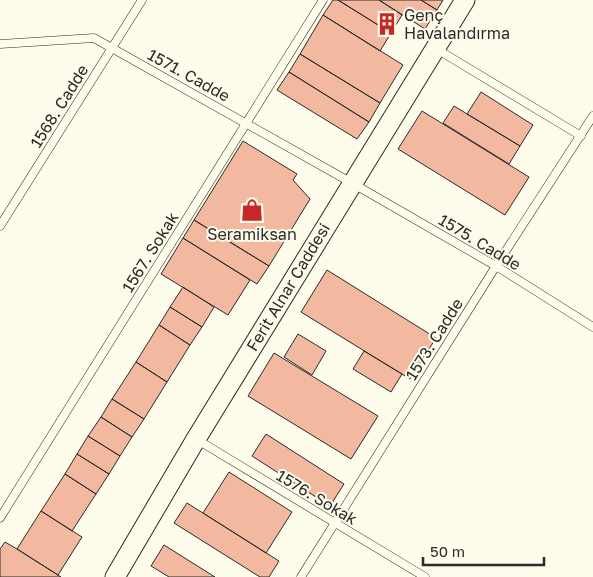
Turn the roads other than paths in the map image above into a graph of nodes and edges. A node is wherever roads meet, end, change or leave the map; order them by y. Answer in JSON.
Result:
{"nodes":[{"id":1,"x":142,"y":0,"type":"edge"},
{"id":2,"x":323,"y":0,"type":"edge"},
{"id":3,"x":465,"y":0,"type":"edge"},
{"id":4,"x":0,"y":44,"type":"edge"},
{"id":5,"x":112,"y":48,"type":"junction"},
{"id":6,"x":436,"y":48,"type":"junction"},
{"id":7,"x":593,"y":116,"type":"edge"},
{"id":8,"x":246,"y":123,"type":"junction"},
{"id":9,"x":581,"y":136,"type":"junction"},
{"id":10,"x":352,"y":183,"type":"junction"},
{"id":11,"x":0,"y":226,"type":"edge"},
{"id":12,"x":496,"y":266,"type":"junction"},
{"id":13,"x":593,"y":327,"type":"edge"},
{"id":14,"x":196,"y":439,"type":"junction"},
{"id":15,"x":0,"y":518,"type":"edge"},
{"id":16,"x":334,"y":523,"type":"junction"},
{"id":17,"x":115,"y":577,"type":"edge"},
{"id":18,"x":301,"y":577,"type":"edge"},
{"id":19,"x":425,"y":577,"type":"edge"}],
"edges":[{"from":1,"to":5,"type":"lane","name":"1568. Cadde"},
{"from":2,"to":8,"type":"lane","name":"1567. Sokak"},
{"from":3,"to":6,"type":"street","name":"Ferit Alnar Caddesi"},
{"from":4,"to":5,"type":"lane","name":"1571. Cadde"},
{"from":5,"to":8,"type":"lane","name":"1571. Cadde"},
{"from":5,"to":11,"type":"lane","name":"1568. Cadde"},
{"from":6,"to":9,"type":"lane"},
{"from":6,"to":10,"type":"street","name":"Ferit Alnar Caddesi"},
{"from":7,"to":9,"type":"lane","name":"1573. Cadde"},
{"from":8,"to":10,"type":"lane","name":"1571. Cadde"},
{"from":8,"to":15,"type":"lane","name":"1567. Sokak"},
{"from":9,"to":12,"type":"lane","name":"1573. Cadde"},
{"from":10,"to":12,"type":"lane","name":"1575. Cadde"},
{"from":10,"to":14,"type":"street","name":"Ferit Alnar Caddesi"},
{"from":12,"to":13,"type":"lane","name":"1575. Cadde"},
{"from":12,"to":16,"type":"lane","name":"1573. Cadde"},
{"from":14,"to":16,"type":"lane","name":"1576. Sokak"},
{"from":14,"to":17,"type":"street","name":"Ferit Alnar Caddesi"},
{"from":16,"to":18,"type":"lane","name":"1573. Cadde"},
{"from":16,"to":19,"type":"lane","name":"1576. Sokak"}]}
